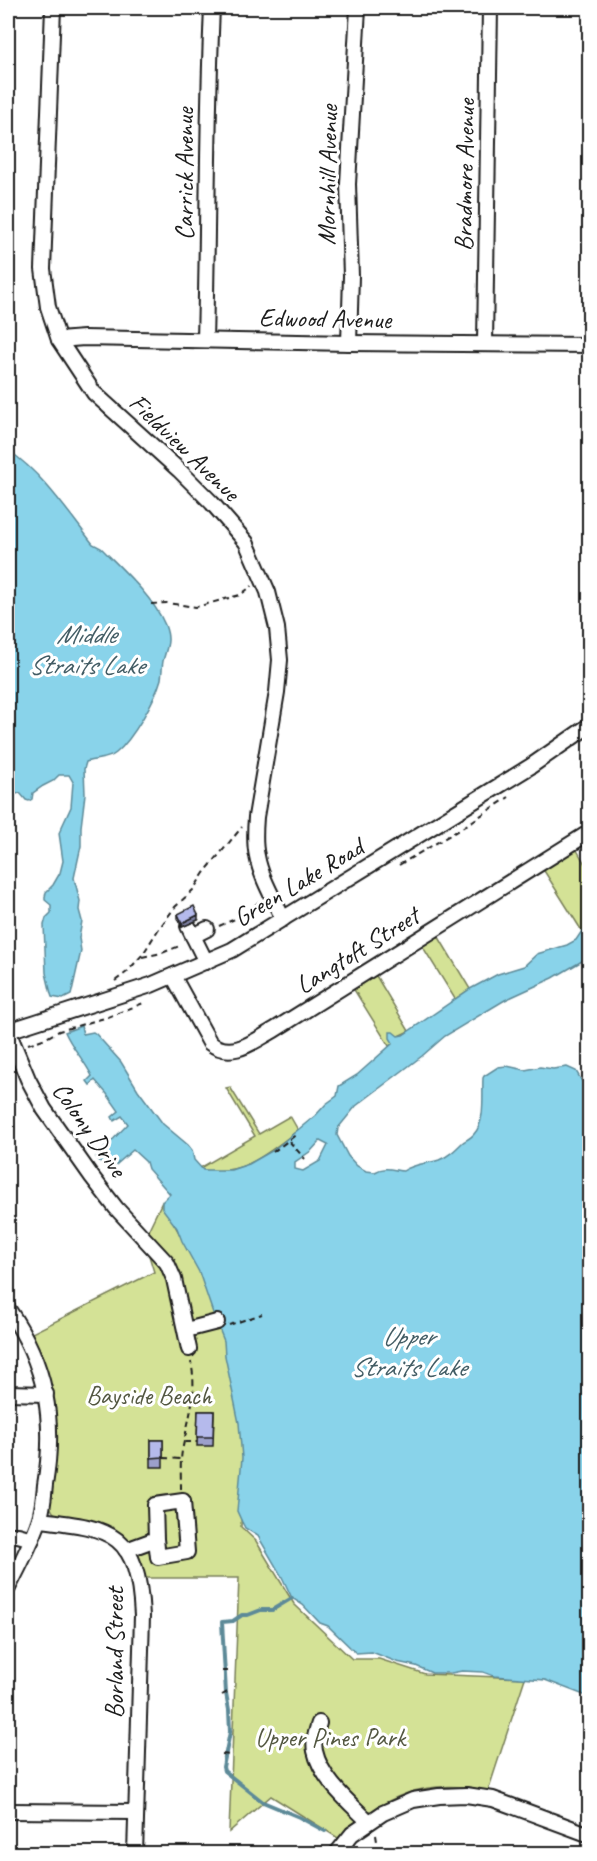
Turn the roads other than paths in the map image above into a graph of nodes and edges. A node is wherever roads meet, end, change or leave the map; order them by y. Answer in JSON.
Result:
{"nodes":[{"id":1,"x":53,"y":8,"type":"edge"},
{"id":2,"x":212,"y":8,"type":"edge"},
{"id":3,"x":358,"y":8,"type":"edge"},
{"id":4,"x":490,"y":8,"type":"edge"},
{"id":5,"x":59,"y":340,"type":"junction"},
{"id":6,"x":205,"y":340,"type":"junction"},
{"id":7,"x":349,"y":343,"type":"junction"},
{"id":8,"x":484,"y":343,"type":"junction"},
{"id":9,"x":590,"y":345,"type":"edge"},
{"id":10,"x":590,"y":725,"type":"edge"},
{"id":11,"x":590,"y":832,"type":"edge"},
{"id":12,"x":283,"y":919,"type":"junction"},
{"id":13,"x":207,"y":929,"type":"dead end"},
{"id":14,"x":206,"y":962,"type":"junction"},
{"id":15,"x":173,"y":976,"type":"junction"},
{"id":16,"x":8,"y":1031,"type":"edge"},
{"id":17,"x":8,"y":1309,"type":"edge"},
{"id":18,"x":223,"y":1324,"type":"road end"},
{"id":19,"x":186,"y":1330,"type":"junction"},
{"id":20,"x":189,"y":1349,"type":"road end"},
{"id":21,"x":8,"y":1393,"type":"edge"},
{"id":22,"x":46,"y":1394,"type":"junction"},
{"id":23,"x":40,"y":1520,"type":"junction"},
{"id":24,"x":8,"y":1535,"type":"edge"},
{"id":25,"x":32,"y":1539,"type":"junction"},
{"id":26,"x":156,"y":1539,"type":"junction"},
{"id":27,"x":126,"y":1550,"type":"junction"},
{"id":28,"x":8,"y":1588,"type":"edge"},
{"id":29,"x":319,"y":1723,"type":"dead end"},
{"id":30,"x":8,"y":1811,"type":"edge"},
{"id":31,"x":135,"y":1812,"type":"junction"},
{"id":32,"x":369,"y":1822,"type":"junction"},
{"id":33,"x":590,"y":1835,"type":"edge"},
{"id":34,"x":135,"y":1854,"type":"edge"},
{"id":35,"x":336,"y":1854,"type":"edge"}],
"edges":[{"from":1,"to":5,"type":"street","name":"Fieldview Avenue"},
{"from":2,"to":6,"type":"street","name":"Carrick Avenue"},
{"from":3,"to":7,"type":"street","name":"Mornhill Avenue"},
{"from":4,"to":8,"type":"street","name":"Bradmore Avenue"},
{"from":5,"to":6,"type":"street","name":"Edwood Avenue"},
{"from":5,"to":12,"type":"street","name":"Fieldview Avenue"},
{"from":6,"to":7,"type":"street","name":"Edwood Avenue"},
{"from":7,"to":8,"type":"street","name":"Edwood Avenue"},
{"from":8,"to":9,"type":"street","name":"Edwood Avenue"},
{"from":10,"to":12,"type":"street","name":"Green Lake Road"},
{"from":11,"to":15,"type":"street","name":"Langtoft Street"},
{"from":12,"to":14,"type":"street","name":"Green Lake Road"},
{"from":13,"to":14,"type":"street"},
{"from":14,"to":15,"type":"street","name":"Green Lake Road"},
{"from":15,"to":16,"type":"street","name":"Green Lake Road"},
{"from":16,"to":19,"type":"street","name":"Colony Drive"},
{"from":17,"to":22,"type":"street"},
{"from":18,"to":19,"type":"street"},
{"from":19,"to":20,"type":"street","name":"Colony Drive"},
{"from":21,"to":22,"type":"street"},
{"from":22,"to":23,"type":"street"},
{"from":23,"to":25,"type":"street"},
{"from":23,"to":27,"type":"street","name":"Borland Street"},
{"from":24,"to":25,"type":"street"},
{"from":25,"to":28,"type":"street"},
{"from":26,"to":26,"type":"street"},
{"from":26,"to":27,"type":"street"},
{"from":27,"to":31,"type":"street","name":"Borland Street"},
{"from":29,"to":32,"type":"street"},
{"from":30,"to":31,"type":"street"},
{"from":31,"to":34,"type":"street","name":"Borland Street"},
{"from":32,"to":33,"type":"street"},
{"from":32,"to":35,"type":"street"}]}
